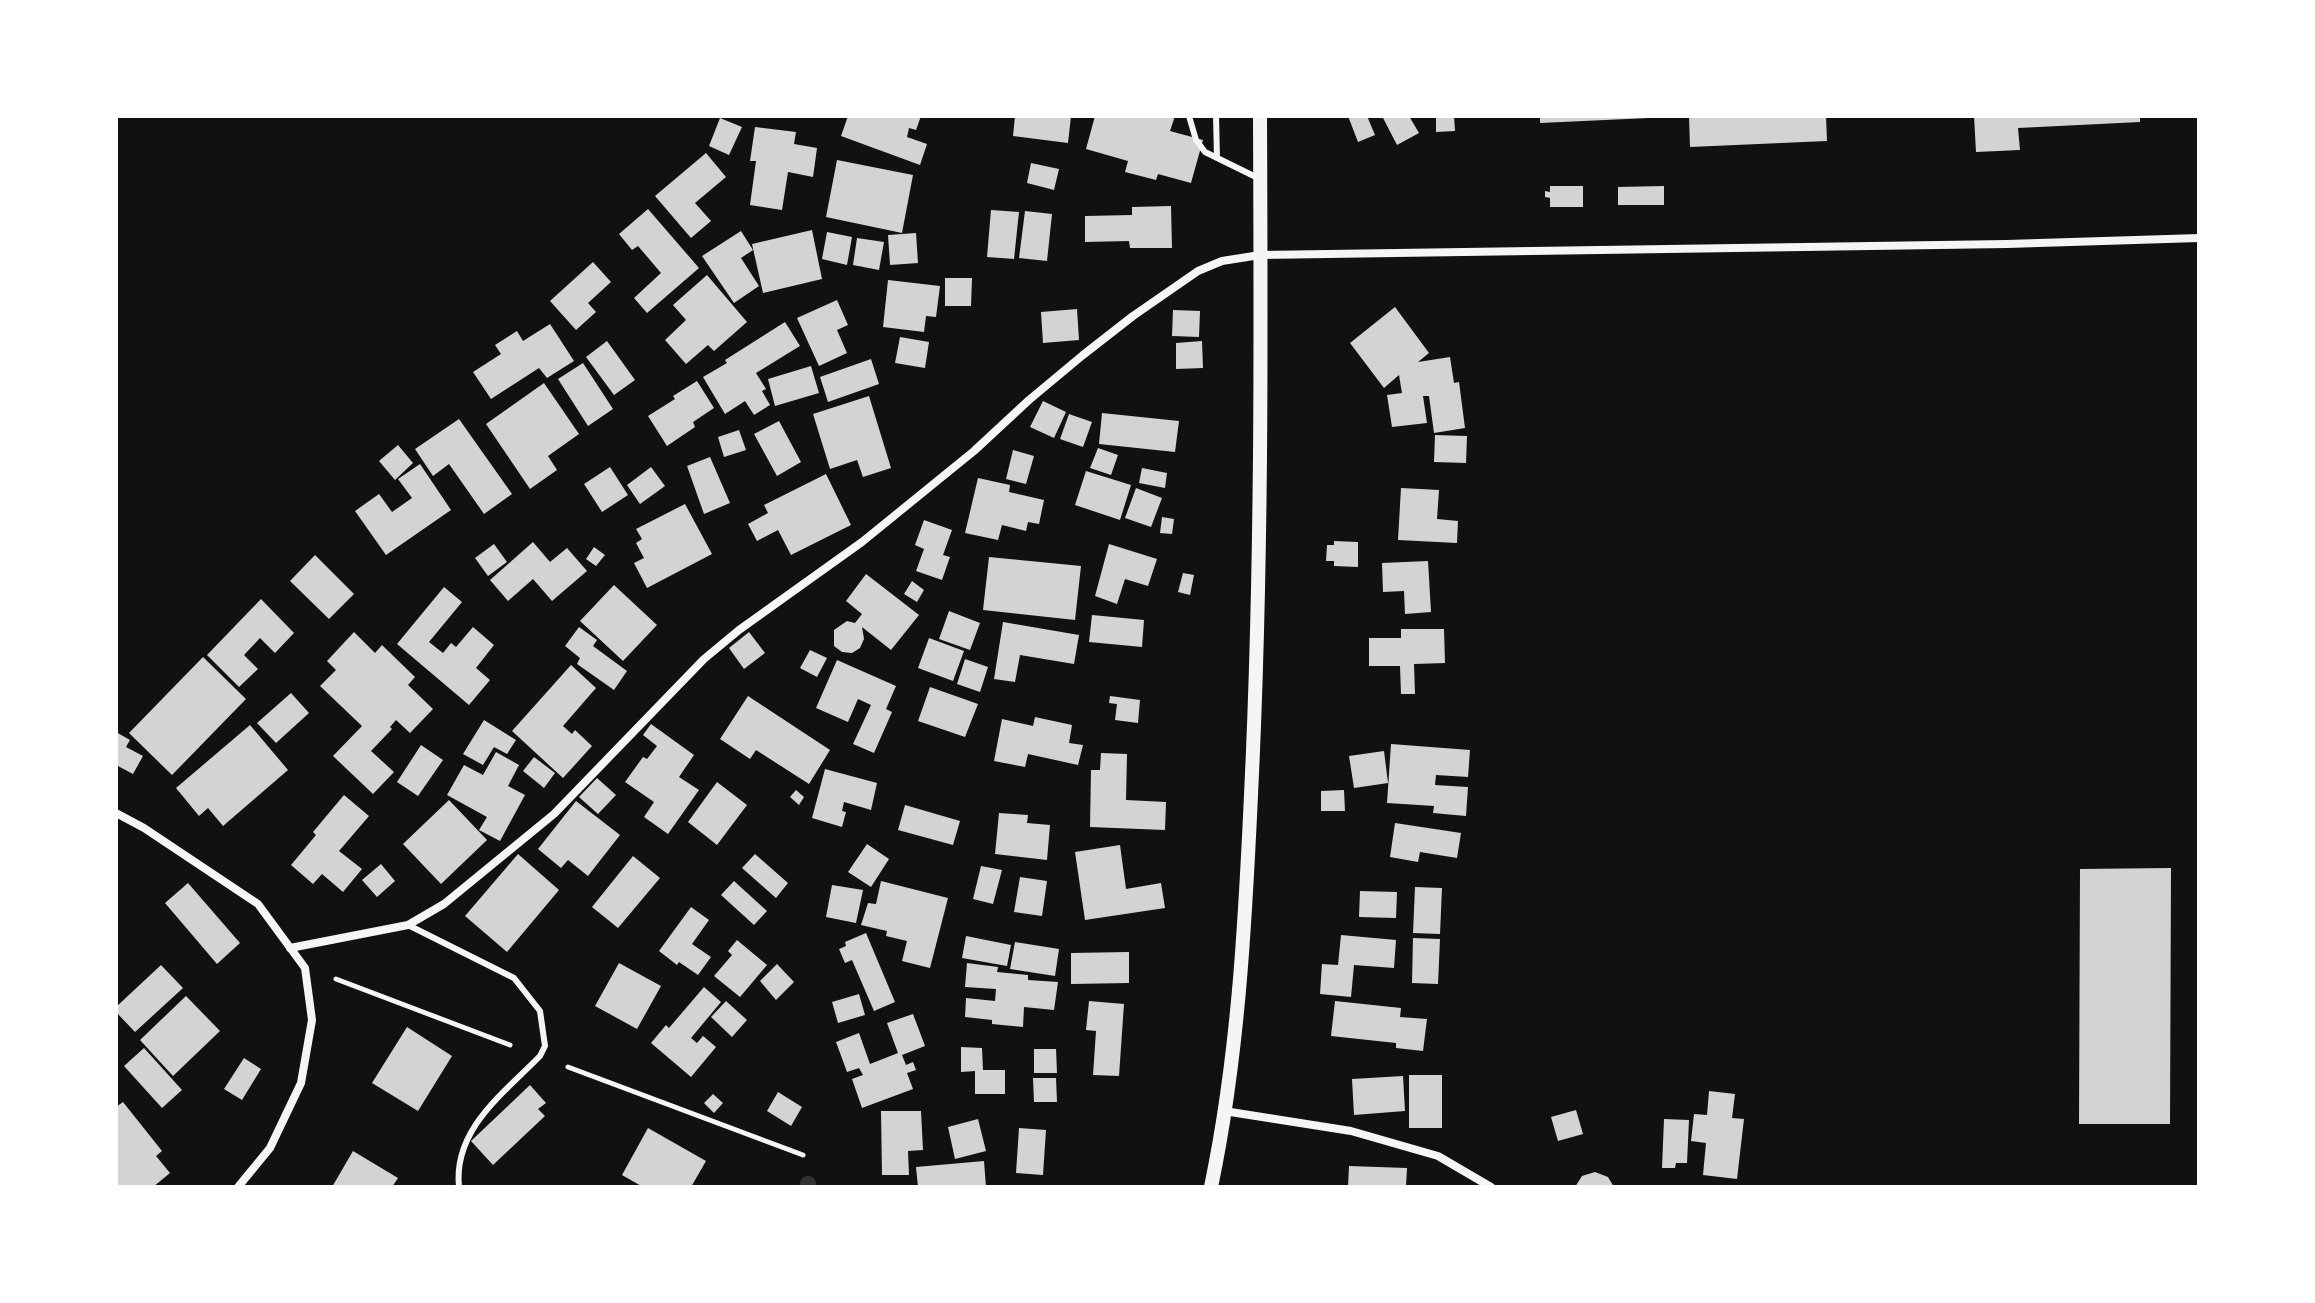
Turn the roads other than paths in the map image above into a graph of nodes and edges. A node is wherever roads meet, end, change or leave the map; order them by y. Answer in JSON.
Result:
{"nodes":[{"id":1,"x":1189,"y":116,"type":"edge"},
{"id":2,"x":1216,"y":116,"type":"edge"},
{"id":3,"x":1260,"y":116,"type":"edge"},
{"id":4,"x":1217,"y":158,"type":"junction"},
{"id":5,"x":1260,"y":179,"type":"junction"},
{"id":6,"x":2199,"y":238,"type":"edge"},
{"id":7,"x":1260,"y":255,"type":"junction"},
{"id":8,"x":116,"y":813,"type":"edge"},
{"id":9,"x":408,"y":925,"type":"junction"},
{"id":10,"x":290,"y":948,"type":"junction"},
{"id":11,"x":1223,"y":1111,"type":"junction"},
{"id":12,"x":238,"y":1187,"type":"edge"},
{"id":13,"x":459,"y":1187,"type":"edge"},
{"id":14,"x":1211,"y":1187,"type":"edge"},
{"id":15,"x":1491,"y":1187,"type":"edge"}],
"edges":[{"from":1,"to":4,"type":"lane"},
{"from":2,"to":4,"type":"lane"},
{"from":3,"to":5,"type":"street"},
{"from":4,"to":5,"type":"lane"},
{"from":5,"to":7,"type":"street"},
{"from":6,"to":7,"type":"street"},
{"from":7,"to":9,"type":"street"},
{"from":7,"to":11,"type":"street"},
{"from":8,"to":10,"type":"street"},
{"from":9,"to":10,"type":"street"},
{"from":9,"to":13,"type":"lane"},
{"from":10,"to":12,"type":"street"},
{"from":11,"to":14,"type":"street"},
{"from":11,"to":15,"type":"street"}]}
